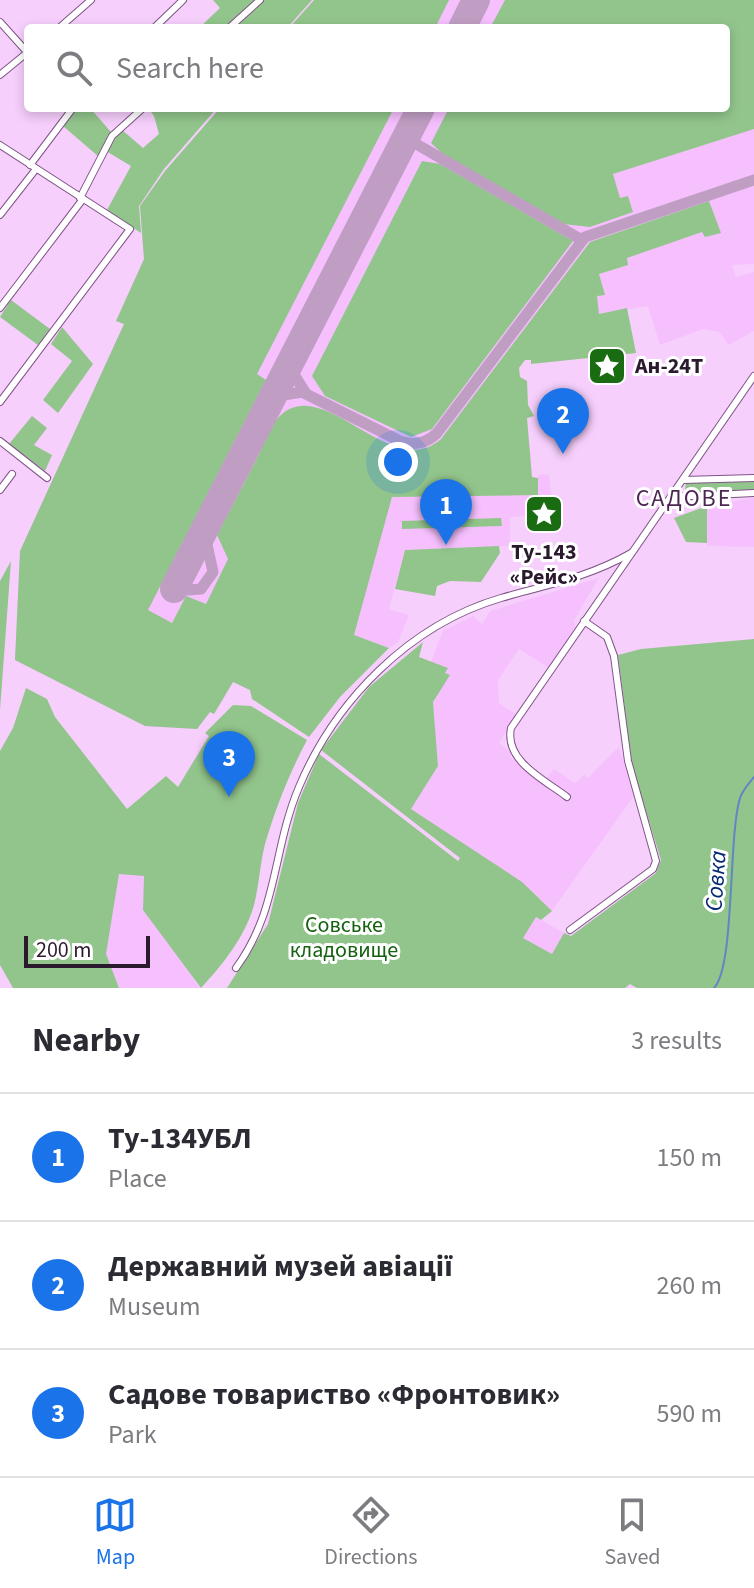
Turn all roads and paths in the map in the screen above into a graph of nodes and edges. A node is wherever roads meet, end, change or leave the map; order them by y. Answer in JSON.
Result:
{"nodes":[{"id":1,"x":91,"y":0,"type":"edge"},
{"id":2,"x":183,"y":0,"type":"edge"},
{"id":3,"x":260,"y":0,"type":"edge"},
{"id":4,"x":0,"y":22,"type":"edge"},
{"id":5,"x":64,"y":24,"type":"edge"},
{"id":6,"x":158,"y":24,"type":"edge"},
{"id":7,"x":233,"y":24,"type":"edge"},
{"id":8,"x":24,"y":48,"type":"edge"},
{"id":9,"x":24,"y":55,"type":"edge"},
{"id":10,"x":0,"y":75,"type":"edge"},
{"id":11,"x":70,"y":112,"type":"edge"},
{"id":12,"x":139,"y":112,"type":"edge"},
{"id":13,"x":0,"y":145,"type":"edge"},
{"id":14,"x":33,"y":167,"type":"junction"},
{"id":15,"x":81,"y":198,"type":"junction"},
{"id":16,"x":0,"y":215,"type":"edge"},
{"id":17,"x":0,"y":308,"type":"edge"},
{"id":18,"x":754,"y":376,"type":"edge"},
{"id":19,"x":0,"y":402,"type":"edge"},
{"id":20,"x":0,"y":441,"type":"edge"},
{"id":21,"x":12,"y":474,"type":"dead end"},
{"id":22,"x":47,"y":478,"type":"dead end"},
{"id":23,"x":754,"y":478,"type":"edge"},
{"id":24,"x":683,"y":480,"type":"junction"},
{"id":25,"x":0,"y":490,"type":"edge"},
{"id":26,"x":754,"y":493,"type":"edge"},
{"id":27,"x":671,"y":497,"type":"junction"},
{"id":28,"x":631,"y":553,"type":"junction"},
{"id":29,"x":584,"y":621,"type":"junction"},
{"id":30,"x":567,"y":797,"type":"dead end"},
{"id":31,"x":570,"y":930,"type":"dead end"},
{"id":32,"x":236,"y":968,"type":"dead end"}],
"edges":[{"from":1,"to":5,"type":"street"},
{"from":2,"to":6,"type":"street"},
{"from":3,"to":7,"type":"street"},
{"from":4,"to":8,"type":"street"},
{"from":9,"to":10,"type":"street"},
{"from":11,"to":14,"type":"street"},
{"from":12,"to":15,"type":"street"},
{"from":13,"to":14,"type":"street"},
{"from":14,"to":15,"type":"street"},
{"from":14,"to":16,"type":"street"},
{"from":15,"to":17,"type":"street"},
{"from":15,"to":19,"type":"street"},
{"from":18,"to":24,"type":"street"},
{"from":20,"to":22,"type":"street"},
{"from":21,"to":25,"type":"street"},
{"from":23,"to":24,"type":"street"},
{"from":24,"to":27,"type":"street"},
{"from":26,"to":27,"type":"street"},
{"from":27,"to":28,"type":"street"},
{"from":28,"to":29,"type":"street"},
{"from":28,"to":32,"type":"street"},
{"from":29,"to":30,"type":"street"},
{"from":29,"to":31,"type":"street"}]}
